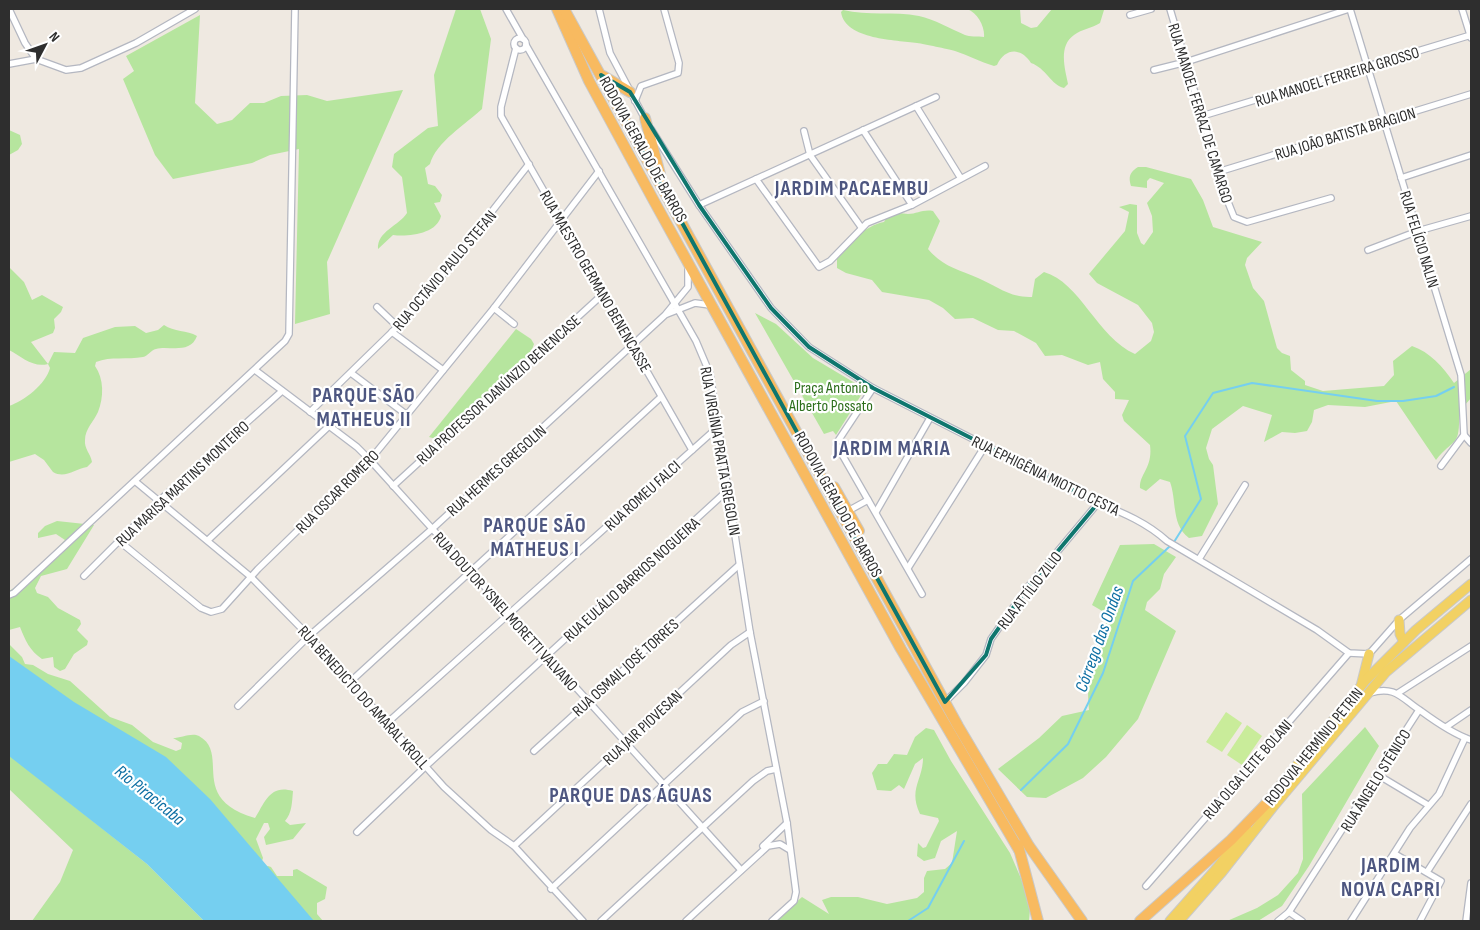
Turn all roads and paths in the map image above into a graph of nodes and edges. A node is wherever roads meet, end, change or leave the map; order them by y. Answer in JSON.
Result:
{"nodes":[{"id":1,"x":9,"y":9,"type":"edge"},
{"id":2,"x":195,"y":9,"type":"edge"},
{"id":3,"x":295,"y":9,"type":"edge"},
{"id":4,"x":506,"y":9,"type":"edge"},
{"id":5,"x":557,"y":9,"type":"edge"},
{"id":6,"x":564,"y":9,"type":"edge"},
{"id":7,"x":599,"y":9,"type":"edge"},
{"id":8,"x":664,"y":9,"type":"edge"},
{"id":9,"x":1151,"y":9,"type":"edge"},
{"id":10,"x":1170,"y":9,"type":"edge"},
{"id":11,"x":1350,"y":9,"type":"edge"},
{"id":12,"x":1462,"y":9,"type":"edge"},
{"id":13,"x":1130,"y":15,"type":"dead end"},
{"id":14,"x":1471,"y":36,"type":"edge"},
{"id":15,"x":525,"y":42,"type":"junction"},
{"id":16,"x":516,"y":48,"type":"junction"},
{"id":17,"x":36,"y":59,"type":"junction"},
{"id":18,"x":1186,"y":62,"type":"junction"},
{"id":19,"x":9,"y":64,"type":"edge"},
{"id":20,"x":1367,"y":68,"type":"junction"},
{"id":21,"x":1154,"y":70,"type":"dead end"},
{"id":22,"x":601,"y":75,"type":"junction"},
{"id":23,"x":1471,"y":94,"type":"edge"},
{"id":24,"x":632,"y":97,"type":"junction"},
{"id":25,"x":936,"y":97,"type":"dead end"},
{"id":26,"x":916,"y":106,"type":"junction"},
{"id":27,"x":1202,"y":116,"type":"junction"},
{"id":28,"x":645,"y":118,"type":"junction"},
{"id":29,"x":1384,"y":122,"type":"junction"},
{"id":30,"x":863,"y":130,"type":"junction"},
{"id":31,"x":804,"y":131,"type":"dead end"},
{"id":32,"x":810,"y":155,"type":"junction"},
{"id":33,"x":1471,"y":155,"type":"edge"},
{"id":34,"x":529,"y":164,"type":"junction"},
{"id":35,"x":985,"y":166,"type":"dead end"},
{"id":36,"x":599,"y":171,"type":"junction"},
{"id":37,"x":1218,"y":172,"type":"junction"},
{"id":38,"x":960,"y":177,"type":"junction"},
{"id":39,"x":1401,"y":178,"type":"junction"},
{"id":40,"x":756,"y":179,"type":"junction"},
{"id":41,"x":664,"y":192,"type":"junction"},
{"id":42,"x":1330,"y":198,"type":"dead end"},
{"id":43,"x":699,"y":205,"type":"junction"},
{"id":44,"x":912,"y":206,"type":"junction"},
{"id":45,"x":1471,"y":216,"type":"edge"},
{"id":46,"x":560,"y":219,"type":"junction"},
{"id":47,"x":861,"y":227,"type":"junction"},
{"id":48,"x":1418,"y":231,"type":"junction"},
{"id":49,"x":1368,"y":250,"type":"dead end"},
{"id":50,"x":683,"y":252,"type":"junction"},
{"id":51,"x":685,"y":292,"type":"junction"},
{"id":52,"x":669,"y":293,"type":"junction"},
{"id":53,"x":603,"y":294,"type":"junction"},
{"id":54,"x":677,"y":306,"type":"junction"},
{"id":55,"x":713,"y":306,"type":"junction"},
{"id":56,"x":377,"y":307,"type":"dead end"},
{"id":57,"x":494,"y":308,"type":"junction"},
{"id":58,"x":514,"y":324,"type":"dead end"},
{"id":59,"x":397,"y":326,"type":"junction"},
{"id":60,"x":392,"y":332,"type":"junction"},
{"id":61,"x":633,"y":345,"type":"junction"},
{"id":62,"x":255,"y":370,"type":"junction"},
{"id":63,"x":444,"y":370,"type":"junction"},
{"id":64,"x":351,"y":373,"type":"junction"},
{"id":65,"x":873,"y":388,"type":"junction"},
{"id":66,"x":282,"y":391,"type":"junction"},
{"id":67,"x":661,"y":397,"type":"junction"},
{"id":68,"x":310,"y":412,"type":"junction"},
{"id":69,"x":407,"y":414,"type":"junction"},
{"id":70,"x":930,"y":418,"type":"junction"},
{"id":71,"x":328,"y":426,"type":"junction"},
{"id":72,"x":718,"y":427,"type":"junction"},
{"id":73,"x":1464,"y":435,"type":"junction"},
{"id":74,"x":800,"y":437,"type":"junction"},
{"id":75,"x":1471,"y":443,"type":"edge"},
{"id":76,"x":985,"y":446,"type":"junction"},
{"id":77,"x":692,"y":450,"type":"junction"},
{"id":78,"x":370,"y":460,"type":"junction"},
{"id":79,"x":1441,"y":466,"type":"dead end"},
{"id":80,"x":136,"y":482,"type":"junction"},
{"id":81,"x":394,"y":486,"type":"junction"},
{"id":82,"x":1245,"y":486,"type":"dead end"},
{"id":83,"x":729,"y":489,"type":"junction"},
{"id":84,"x":160,"y":500,"type":"junction"},
{"id":85,"x":868,"y":500,"type":"junction"},
{"id":86,"x":1098,"y":504,"type":"junction"},
{"id":87,"x":848,"y":511,"type":"junction"},
{"id":88,"x":876,"y":512,"type":"junction"},
{"id":89,"x":432,"y":530,"type":"junction"},
{"id":90,"x":208,"y":540,"type":"junction"},
{"id":91,"x":119,"y":541,"type":"junction"},
{"id":92,"x":1200,"y":559,"type":"junction"},
{"id":93,"x":1471,"y":559,"type":"edge"},
{"id":94,"x":739,"y":565,"type":"junction"},
{"id":95,"x":908,"y":568,"type":"junction"},
{"id":96,"x":470,"y":572,"type":"junction"},
{"id":97,"x":84,"y":576,"type":"dead end"},
{"id":98,"x":251,"y":577,"type":"junction"},
{"id":99,"x":1471,"y":584,"type":"edge"},
{"id":100,"x":9,"y":594,"type":"edge"},
{"id":101,"x":922,"y":594,"type":"dead end"},
{"id":102,"x":888,"y":598,"type":"junction"},
{"id":103,"x":1471,"y":600,"type":"edge"},
{"id":104,"x":1471,"y":610,"type":"edge"},
{"id":105,"x":509,"y":613,"type":"junction"},
{"id":106,"x":1399,"y":620,"type":"junction"},
{"id":107,"x":1448,"y":622,"type":"junction"},
{"id":108,"x":750,"y":632,"type":"junction"},
{"id":109,"x":308,"y":636,"type":"junction"},
{"id":110,"x":1404,"y":642,"type":"junction"},
{"id":111,"x":1471,"y":646,"type":"edge"},
{"id":112,"x":1349,"y":653,"type":"junction"},
{"id":113,"x":1369,"y":654,"type":"junction"},
{"id":114,"x":546,"y":656,"type":"junction"},
{"id":115,"x":350,"y":682,"type":"junction"},
{"id":116,"x":1360,"y":689,"type":"junction"},
{"id":117,"x":1370,"y":693,"type":"junction"},
{"id":118,"x":1398,"y":693,"type":"junction"},
{"id":119,"x":588,"y":700,"type":"junction"},
{"id":120,"x":764,"y":701,"type":"junction"},
{"id":121,"x":945,"y":702,"type":"junction"},
{"id":122,"x":238,"y":706,"type":"dead end"},
{"id":123,"x":1419,"y":710,"type":"junction"},
{"id":124,"x":1471,"y":710,"type":"edge"},
{"id":125,"x":387,"y":723,"type":"junction"},
{"id":126,"x":1446,"y":727,"type":"junction"},
{"id":127,"x":1468,"y":739,"type":"edge"},
{"id":128,"x":626,"y":741,"type":"junction"},
{"id":129,"x":534,"y":751,"type":"dead end"},
{"id":130,"x":426,"y":766,"type":"junction"},
{"id":131,"x":776,"y":769,"type":"junction"},
{"id":132,"x":1378,"y":775,"type":"junction"},
{"id":133,"x":665,"y":785,"type":"junction"},
{"id":134,"x":1267,"y":803,"type":"junction"},
{"id":135,"x":1471,"y":804,"type":"edge"},
{"id":136,"x":1428,"y":805,"type":"junction"},
{"id":137,"x":786,"y":823,"type":"junction"},
{"id":138,"x":702,"y":825,"type":"junction"},
{"id":139,"x":357,"y":832,"type":"dead end"},
{"id":140,"x":514,"y":846,"type":"junction"},
{"id":141,"x":1024,"y":848,"type":"junction"},
{"id":142,"x":790,"y":850,"type":"junction"},
{"id":143,"x":1394,"y":854,"type":"junction"},
{"id":144,"x":756,"y":856,"type":"junction"},
{"id":145,"x":741,"y":870,"type":"junction"},
{"id":146,"x":1427,"y":872,"type":"junction"},
{"id":147,"x":1471,"y":882,"type":"edge"},
{"id":148,"x":1146,"y":886,"type":"dead end"},
{"id":149,"x":551,"y":889,"type":"junction"},
{"id":150,"x":1289,"y":912,"type":"junction"},
{"id":151,"x":582,"y":921,"type":"edge"},
{"id":152,"x":601,"y":921,"type":"edge"},
{"id":153,"x":686,"y":921,"type":"edge"},
{"id":154,"x":772,"y":921,"type":"edge"},
{"id":155,"x":1038,"y":921,"type":"edge"},
{"id":156,"x":1082,"y":921,"type":"edge"},
{"id":157,"x":1140,"y":921,"type":"edge"},
{"id":158,"x":1170,"y":921,"type":"edge"},
{"id":159,"x":1178,"y":921,"type":"edge"},
{"id":160,"x":1278,"y":921,"type":"edge"},
{"id":161,"x":1302,"y":921,"type":"edge"},
{"id":162,"x":1352,"y":921,"type":"edge"},
{"id":163,"x":1420,"y":921,"type":"edge"},
{"id":164,"x":1466,"y":921,"type":"edge"}],
"edges":[{"from":1,"to":17,"type":"street"},
{"from":2,"to":17,"type":"street"},
{"from":3,"to":62,"type":"street"},
{"from":4,"to":15,"type":"street","name":"RUA VIRGÍNIA PRATTA GREGOLIN"},
{"from":5,"to":50,"type":"highway","name":"RODOVIA GERALDO DE BARROS"},
{"from":6,"to":22,"type":"highway","name":"RODOVIA GERALDO DE BARROS"},
{"from":7,"to":24,"type":"street","name":"RUA EPHIGÊNIA MIOTTO CESTA"},
{"from":8,"to":24,"type":"street"},
{"from":9,"to":13,"type":"street"},
{"from":10,"to":18,"type":"street","name":"RUA MANOEL FERRAZ DE CAMARGO"},
{"from":11,"to":18,"type":"street"},
{"from":11,"to":20,"type":"street","name":"RUA FELÍCIO NALIN"},
{"from":12,"to":14,"type":"street"},
{"from":14,"to":20,"type":"street","name":"RUA MANOEL FERREIRA GROSSO"},
{"from":15,"to":16,"type":"street"},
{"from":15,"to":16,"type":"street"},
{"from":15,"to":36,"type":"street","name":"RUA VIRGÍNIA PRATTA GREGOLIN"},
{"from":16,"to":34,"type":"street","name":"RUA MAESTRO GERMANO BENENCASSE"},
{"from":17,"to":19,"type":"street"},
{"from":18,"to":21,"type":"street"},
{"from":18,"to":27,"type":"street","name":"RUA MANOEL FERRAZ DE CAMARGO"},
{"from":20,"to":27,"type":"street","name":"RUA MANOEL FERREIRA GROSSO"},
{"from":20,"to":29,"type":"street","name":"RUA FELÍCIO NALIN"},
{"from":22,"to":24,"type":"highway"},
{"from":22,"to":41,"type":"highway","name":"RODOVIA GERALDO DE BARROS"},
{"from":23,"to":29,"type":"street","name":"RUA JOÃO BATISTA BRAGION"},
{"from":24,"to":28,"type":"street","name":"RUA EPHIGÊNIA MIOTTO CESTA"},
{"from":25,"to":26,"type":"street"},
{"from":26,"to":30,"type":"street"},
{"from":26,"to":38,"type":"street"},
{"from":27,"to":37,"type":"street","name":"RUA MANOEL FERRAZ DE CAMARGO"},
{"from":28,"to":41,"type":"highway"},
{"from":28,"to":43,"type":"street","name":"RUA EPHIGÊNIA MIOTTO CESTA"},
{"from":29,"to":37,"type":"street","name":"RUA JOÃO BATISTA BRAGION"},
{"from":29,"to":39,"type":"street","name":"RUA FELÍCIO NALIN"},
{"from":30,"to":32,"type":"street"},
{"from":30,"to":44,"type":"street"},
{"from":31,"to":32,"type":"street"},
{"from":32,"to":40,"type":"street"},
{"from":32,"to":47,"type":"street"},
{"from":33,"to":39,"type":"street"},
{"from":34,"to":46,"type":"street","name":"RUA MAESTRO GERMANO BENENCASSE"},
{"from":34,"to":59,"type":"street","name":"RUA OCTÁVIO PAULO STEFAN"},
{"from":35,"to":38,"type":"street"},
{"from":36,"to":46,"type":"street","name":"RUA OSCAR ROMERO"},
{"from":36,"to":52,"type":"street","name":"RUA VIRGÍNIA PRATTA GREGOLIN"},
{"from":37,"to":42,"type":"street","name":"RUA MANOEL FERRAZ DE CAMARGO"},
{"from":38,"to":44,"type":"street"},
{"from":39,"to":48,"type":"street","name":"RUA FELÍCIO NALIN"},
{"from":40,"to":43,"type":"street"},
{"from":40,"to":47,"type":"street"},
{"from":41,"to":74,"type":"highway","name":"RODOVIA GERALDO DE BARROS"},
{"from":43,"to":65,"type":"street","name":"RUA EPHIGÊNIA MIOTTO CESTA"},
{"from":44,"to":47,"type":"street"},
{"from":45,"to":48,"type":"street"},
{"from":46,"to":53,"type":"street","name":"RUA MAESTRO GERMANO BENENCASSE"},
{"from":46,"to":57,"type":"street","name":"RUA OSCAR ROMERO"},
{"from":48,"to":49,"type":"street"},
{"from":48,"to":73,"type":"street","name":"RUA FELÍCIO NALIN"},
{"from":50,"to":51,"type":"street"},
{"from":50,"to":55,"type":"highway","name":"RODOVIA GERALDO DE BARROS"},
{"from":51,"to":52,"type":"street"},
{"from":51,"to":54,"type":"street","name":"RUA HERMES GREGOLIN"},
{"from":52,"to":54,"type":"street","name":"RUA VIRGÍNIA PRATTA GREGOLIN"},
{"from":53,"to":61,"type":"street","name":"RUA MAESTRO GERMANO BENENCASSE"},
{"from":53,"to":81,"type":"street","name":"RUA PROFESSOR DANÚNZIO BENENCASE"},
{"from":54,"to":55,"type":"street"},
{"from":54,"to":61,"type":"street","name":"RUA HERMES GREGOLIN"},
{"from":54,"to":72,"type":"street","name":"RUA VIRGÍNIA PRATTA GREGOLIN"},
{"from":55,"to":141,"type":"highway","name":"RODOVIA GERALDO DE BARROS"},
{"from":56,"to":59,"type":"street"},
{"from":57,"to":58,"type":"street"},
{"from":57,"to":63,"type":"street","name":"RUA OSCAR ROMERO"},
{"from":59,"to":60,"type":"street","name":"RUA OCTÁVIO PAULO STEFAN"},
{"from":60,"to":63,"type":"street"},
{"from":60,"to":64,"type":"street","name":"RUA OCTÁVIO PAULO STEFAN"},
{"from":61,"to":67,"type":"street","name":"RUA MAESTRO GERMANO BENENCASSE"},
{"from":61,"to":89,"type":"street","name":"RUA HERMES GREGOLIN"},
{"from":62,"to":66,"type":"street","name":"RUA DOUTOR YSNEL MORETTI VALVANO"},
{"from":62,"to":80,"type":"street"},
{"from":63,"to":69,"type":"street","name":"RUA OSCAR ROMERO"},
{"from":64,"to":68,"type":"street","name":"RUA OCTÁVIO PAULO STEFAN"},
{"from":64,"to":69,"type":"street"},
{"from":65,"to":70,"type":"street","name":"RUA EPHIGÊNIA MIOTTO CESTA"},
{"from":65,"to":85,"type":"street"},
{"from":66,"to":68,"type":"street","name":"RUA DOUTOR YSNEL MORETTI VALVANO"},
{"from":66,"to":84,"type":"street","name":"RUA MARISA MARTINS MONTEIRO"},
{"from":67,"to":77,"type":"street","name":"RUA MAESTRO GERMANO BENENCASSE"},
{"from":67,"to":96,"type":"street"},
{"from":68,"to":71,"type":"street","name":"RUA DOUTOR YSNEL MORETTI VALVANO"},
{"from":69,"to":78,"type":"street","name":"RUA OSCAR ROMERO"},
{"from":70,"to":76,"type":"street","name":"RUA EPHIGÊNIA MIOTTO CESTA"},
{"from":70,"to":88,"type":"street"},
{"from":71,"to":78,"type":"street","name":"RUA DOUTOR YSNEL MORETTI VALVANO"},
{"from":71,"to":90,"type":"street"},
{"from":72,"to":77,"type":"street","name":"RUA ROMEU FALCI"},
{"from":72,"to":83,"type":"street","name":"RUA VIRGÍNIA PRATTA GREGOLIN"},
{"from":73,"to":75,"type":"street"},
{"from":73,"to":79,"type":"street"},
{"from":74,"to":87,"type":"highway"},
{"from":74,"to":102,"type":"highway","name":"RODOVIA GERALDO DE BARROS"},
{"from":76,"to":86,"type":"street","name":"RUA EPHIGÊNIA MIOTTO CESTA"},
{"from":76,"to":95,"type":"street"},
{"from":77,"to":105,"type":"street","name":"RUA ROMEU FALCI"},
{"from":78,"to":81,"type":"street","name":"RUA DOUTOR YSNEL MORETTI VALVANO"},
{"from":78,"to":98,"type":"street","name":"RUA OSCAR ROMERO"},
{"from":80,"to":84,"type":"street","name":"RUA BENEDICTO DO AMARAL KROLL"},
{"from":80,"to":100,"type":"street"},
{"from":81,"to":89,"type":"street","name":"RUA DOUTOR YSNEL MORETTI VALVANO"},
{"from":82,"to":92,"type":"street"},
{"from":83,"to":94,"type":"street","name":"RUA VIRGÍNIA PRATTA GREGOLIN"},
{"from":83,"to":114,"type":"street","name":"RUA EULÁLIO BARRIOS NOGUEIRA"},
{"from":84,"to":90,"type":"street","name":"RUA BENEDICTO DO AMARAL KROLL"},
{"from":84,"to":91,"type":"street","name":"RUA MARISA MARTINS MONTEIRO"},
{"from":85,"to":87,"type":"street"},
{"from":85,"to":88,"type":"street"},
{"from":86,"to":92,"type":"street","name":"RUA EPHIGÊNIA MIOTTO CESTA"},
{"from":86,"to":121,"type":"street","name":"RUA ATTÍLIO ZILIO"},
{"from":87,"to":102,"type":"highway"},
{"from":88,"to":95,"type":"street"},
{"from":89,"to":96,"type":"street","name":"RUA DOUTOR YSNEL MORETTI VALVANO"},
{"from":89,"to":109,"type":"street","name":"RUA HERMES GREGOLIN"},
{"from":90,"to":98,"type":"street","name":"RUA BENEDICTO DO AMARAL KROLL"},
{"from":91,"to":97,"type":"street","name":"RUA MARISA MARTINS MONTEIRO"},
{"from":91,"to":98,"type":"street","name":"RUA OSCAR ROMERO"},
{"from":92,"to":112,"type":"street","name":"RUA EPHIGÊNIA MIOTTO CESTA"},
{"from":93,"to":106,"type":"street"},
{"from":94,"to":108,"type":"street","name":"RUA VIRGÍNIA PRATTA GREGOLIN"},
{"from":94,"to":119,"type":"street","name":"RUA OSMAIL JOSÉ TORRES"},
{"from":95,"to":101,"type":"street"},
{"from":96,"to":105,"type":"street","name":"RUA DOUTOR YSNEL MORETTI VALVANO"},
{"from":96,"to":115,"type":"street"},
{"from":98,"to":109,"type":"street","name":"RUA BENEDICTO DO AMARAL KROLL"},
{"from":99,"to":110,"type":"main road","name":"RODOVIA HERMÍNIO PETRIN"},
{"from":102,"to":121,"type":"highway","name":"RODOVIA GERALDO DE BARROS"},
{"from":103,"to":107,"type":"main road","name":"RODOVIA HERMÍNIO PETRIN"},
{"from":104,"to":107,"type":"main road"},
{"from":105,"to":114,"type":"street","name":"RUA DOUTOR YSNEL MORETTI VALVANO"},
{"from":105,"to":125,"type":"street","name":"RUA ROMEU FALCI"},
{"from":106,"to":110,"type":"main road"},
{"from":106,"to":113,"type":"street"},
{"from":107,"to":117,"type":"main road","name":"RODOVIA HERMÍNIO PETRIN"},
{"from":108,"to":120,"type":"street","name":"RUA VIRGÍNIA PRATTA GREGOLIN"},
{"from":108,"to":128,"type":"street","name":"RUA JAIR PIOVESAN"},
{"from":109,"to":115,"type":"street","name":"RUA BENEDICTO DO AMARAL KROLL"},
{"from":109,"to":122,"type":"street","name":"RUA HERMES GREGOLIN"},
{"from":110,"to":116,"type":"main road","name":"RODOVIA HERMÍNIO PETRIN"},
{"from":111,"to":118,"type":"street"},
{"from":112,"to":113,"type":"street"},
{"from":112,"to":148,"type":"street","name":"RUA OLGA LEITE BOLANI"},
{"from":113,"to":116,"type":"main road"},
{"from":114,"to":119,"type":"street","name":"RUA DOUTOR YSNEL MORETTI VALVANO"},
{"from":114,"to":130,"type":"street","name":"RUA EULÁLIO BARRIOS NOGUEIRA"},
{"from":115,"to":125,"type":"street","name":"RUA BENEDICTO DO AMARAL KROLL"},
{"from":116,"to":134,"type":"main road","name":"RODOVIA HERMÍNIO PETRIN"},
{"from":117,"to":118,"type":"street"},
{"from":117,"to":159,"type":"main road","name":"RODOVIA HERMÍNIO PETRIN"},
{"from":118,"to":123,"type":"street"},
{"from":119,"to":128,"type":"street","name":"RUA DOUTOR YSNEL MORETTI VALVANO"},
{"from":119,"to":129,"type":"street","name":"RUA OSMAIL JOSÉ TORRES"},
{"from":120,"to":131,"type":"street","name":"RUA VIRGÍNIA PRATTA GREGOLIN"},
{"from":120,"to":133,"type":"street"},
{"from":121,"to":141,"type":"highway","name":"RODOVIA GERALDO DE BARROS"},
{"from":123,"to":126,"type":"street"},
{"from":123,"to":132,"type":"street","name":"RUA ÂNGELO STÊNICO"},
{"from":124,"to":126,"type":"street"},
{"from":125,"to":130,"type":"street","name":"RUA BENEDICTO DO AMARAL KROLL"},
{"from":126,"to":127,"type":"street"},
{"from":127,"to":136,"type":"street"},
{"from":128,"to":133,"type":"street","name":"RUA DOUTOR YSNEL MORETTI VALVANO"},
{"from":128,"to":140,"type":"street","name":"RUA JAIR PIOVESAN"},
{"from":130,"to":139,"type":"street","name":"RUA EULÁLIO BARRIOS NOGUEIRA"},
{"from":130,"to":140,"type":"street","name":"RUA BENEDICTO DO AMARAL KROLL"},
{"from":131,"to":137,"type":"street","name":"RUA VIRGÍNIA PRATTA GREGOLIN"},
{"from":131,"to":138,"type":"street"},
{"from":132,"to":136,"type":"street"},
{"from":132,"to":150,"type":"street","name":"RUA ÂNGELO STÊNICO"},
{"from":133,"to":138,"type":"street","name":"RUA DOUTOR YSNEL MORETTI VALVANO"},
{"from":133,"to":149,"type":"street"},
{"from":134,"to":157,"type":"highway"},
{"from":134,"to":158,"type":"main road","name":"RODOVIA HERMÍNIO PETRIN"},
{"from":135,"to":146,"type":"street"},
{"from":136,"to":143,"type":"street"},
{"from":137,"to":142,"type":"street","name":"RUA VIRGÍNIA PRATTA GREGOLIN"},
{"from":137,"to":144,"type":"street"},
{"from":138,"to":145,"type":"street","name":"RUA DOUTOR YSNEL MORETTI VALVANO"},
{"from":138,"to":152,"type":"street"},
{"from":140,"to":149,"type":"street","name":"RUA BENEDICTO DO AMARAL KROLL"},
{"from":141,"to":155,"type":"highway"},
{"from":141,"to":156,"type":"highway"},
{"from":142,"to":144,"type":"street"},
{"from":142,"to":154,"type":"street","name":"RUA VIRGÍNIA PRATTA GREGOLIN"},
{"from":143,"to":146,"type":"street"},
{"from":143,"to":162,"type":"street"},
{"from":144,"to":145,"type":"street"},
{"from":145,"to":153,"type":"street"},
{"from":146,"to":163,"type":"street"},
{"from":147,"to":164,"type":"street"},
{"from":149,"to":151,"type":"street","name":"RUA BENEDICTO DO AMARAL KROLL"},
{"from":150,"to":160,"type":"street","name":"RUA ÂNGELO STÊNICO"},
{"from":150,"to":161,"type":"street"}]}
